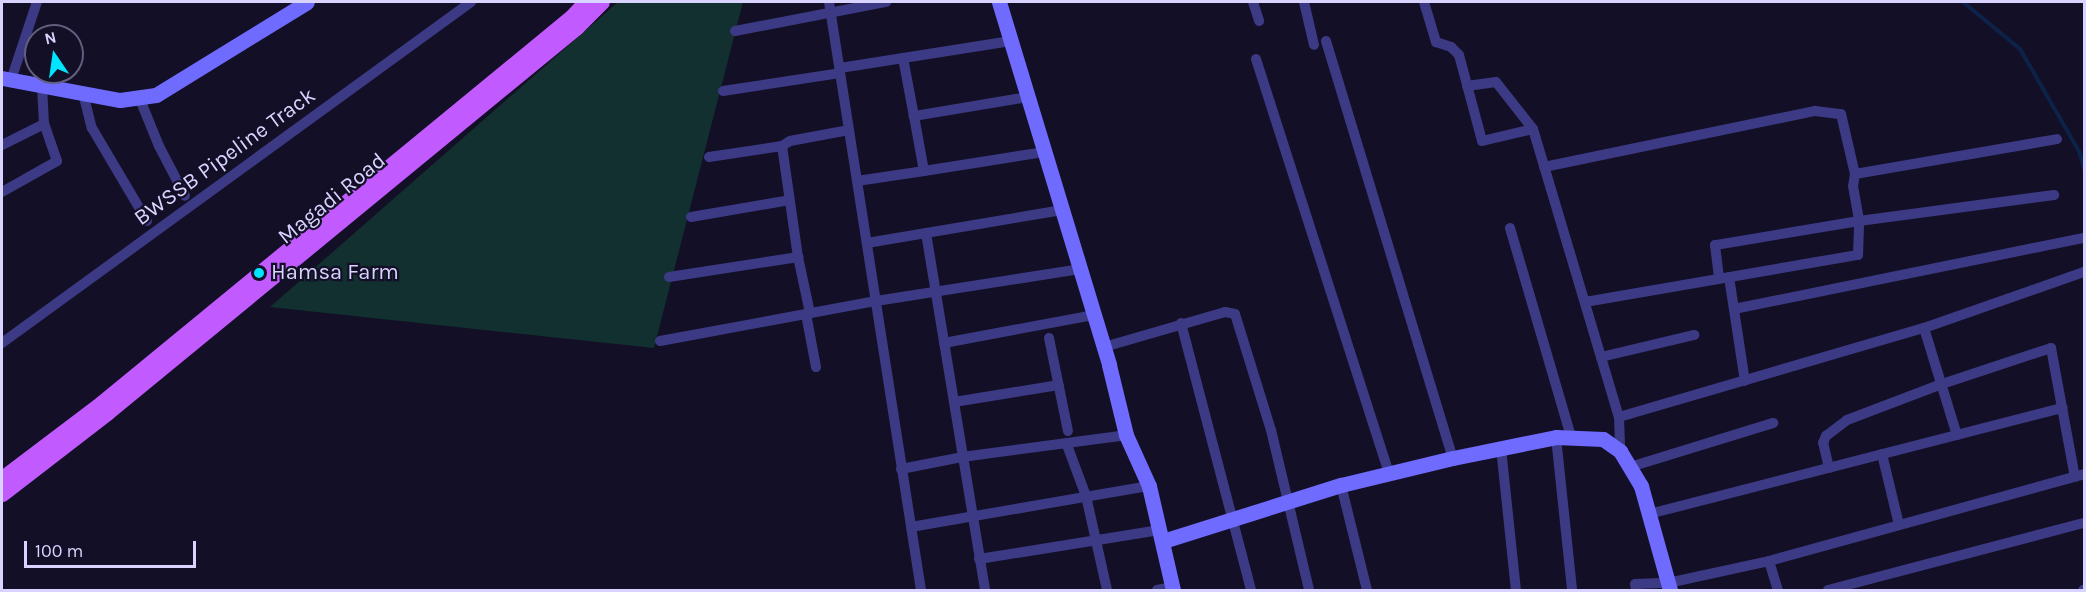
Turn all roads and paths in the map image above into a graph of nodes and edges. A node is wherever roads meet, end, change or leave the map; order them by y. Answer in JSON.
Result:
{"nodes":[{"id":1,"x":37,"y":2,"type":"edge"},
{"id":2,"x":307,"y":2,"type":"edge"},
{"id":3,"x":471,"y":2,"type":"edge"},
{"id":4,"x":585,"y":2,"type":"edge"},
{"id":5,"x":602,"y":2,"type":"edge"},
{"id":6,"x":886,"y":2,"type":"edge"},
{"id":7,"x":999,"y":2,"type":"edge"},
{"id":8,"x":1253,"y":2,"type":"edge"},
{"id":9,"x":1304,"y":2,"type":"edge"},
{"id":10,"x":1424,"y":2,"type":"edge"},
{"id":11,"x":830,"y":7,"type":"edge"},
{"id":12,"x":1259,"y":21,"type":"dead end"},
{"id":13,"x":735,"y":31,"type":"dead end"},
{"id":14,"x":1011,"y":40,"type":"junction"},
{"id":15,"x":1326,"y":41,"type":"dead end"},
{"id":16,"x":1314,"y":45,"type":"dead end"},
{"id":17,"x":903,"y":58,"type":"junction"},
{"id":18,"x":1256,"y":59,"type":"dead end"},
{"id":19,"x":840,"y":71,"type":"junction"},
{"id":20,"x":6,"y":79,"type":"edge"},
{"id":21,"x":42,"y":86,"type":"junction"},
{"id":22,"x":1467,"y":86,"type":"junction"},
{"id":23,"x":723,"y":91,"type":"dead end"},
{"id":24,"x":83,"y":93,"type":"junction"},
{"id":25,"x":139,"y":97,"type":"junction"},
{"id":26,"x":1028,"y":97,"type":"junction"},
{"id":27,"x":914,"y":116,"type":"junction"},
{"id":28,"x":44,"y":124,"type":"junction"},
{"id":29,"x":1533,"y":129,"type":"junction"},
{"id":30,"x":849,"y":130,"type":"junction"},
{"id":31,"x":2057,"y":139,"type":"dead end"},
{"id":32,"x":2,"y":145,"type":"edge"},
{"id":33,"x":782,"y":146,"type":"junction"},
{"id":34,"x":1044,"y":152,"type":"junction"},
{"id":35,"x":709,"y":157,"type":"dead end"},
{"id":36,"x":1544,"y":167,"type":"junction"},
{"id":37,"x":924,"y":171,"type":"junction"},
{"id":38,"x":1854,"y":174,"type":"junction"},
{"id":39,"x":857,"y":181,"type":"junction"},
{"id":40,"x":2,"y":192,"type":"edge"},
{"id":41,"x":2054,"y":195,"type":"dead end"},
{"id":42,"x":185,"y":196,"type":"dead end"},
{"id":43,"x":790,"y":200,"type":"junction"},
{"id":44,"x":1062,"y":210,"type":"junction"},
{"id":45,"x":691,"y":217,"type":"dead end"},
{"id":46,"x":147,"y":221,"type":"dead end"},
{"id":47,"x":1859,"y":221,"type":"junction"},
{"id":48,"x":1509,"y":228,"type":"dead end"},
{"id":49,"x":926,"y":233,"type":"junction"},
{"id":50,"x":2085,"y":238,"type":"edge"},
{"id":51,"x":867,"y":243,"type":"junction"},
{"id":52,"x":798,"y":257,"type":"junction"},
{"id":53,"x":1080,"y":269,"type":"junction"},
{"id":54,"x":2085,"y":272,"type":"edge"},
{"id":55,"x":669,"y":277,"type":"dead end"},
{"id":56,"x":1724,"y":278,"type":"junction"},
{"id":57,"x":935,"y":291,"type":"junction"},
{"id":58,"x":876,"y":301,"type":"junction"},
{"id":59,"x":1585,"y":302,"type":"junction"},
{"id":60,"x":1734,"y":309,"type":"junction"},
{"id":61,"x":808,"y":313,"type":"junction"},
{"id":62,"x":1094,"y":315,"type":"junction"},
{"id":63,"x":1181,"y":323,"type":"junction"},
{"id":64,"x":1924,"y":328,"type":"junction"},
{"id":65,"x":1694,"y":335,"type":"dead end"},
{"id":66,"x":1048,"y":338,"type":"dead end"},
{"id":67,"x":660,"y":341,"type":"dead end"},
{"id":68,"x":2,"y":343,"type":"edge"},
{"id":69,"x":944,"y":343,"type":"junction"},
{"id":70,"x":1104,"y":347,"type":"junction"},
{"id":71,"x":1601,"y":357,"type":"junction"},
{"id":72,"x":816,"y":367,"type":"dead end"},
{"id":73,"x":1745,"y":381,"type":"junction"},
{"id":74,"x":1942,"y":384,"type":"junction"},
{"id":75,"x":1059,"y":386,"type":"junction"},
{"id":76,"x":954,"y":402,"type":"junction"},
{"id":77,"x":2063,"y":408,"type":"junction"},
{"id":78,"x":1619,"y":417,"type":"junction"},
{"id":79,"x":1773,"y":423,"type":"dead end"},
{"id":80,"x":1068,"y":431,"type":"dead end"},
{"id":81,"x":1126,"y":435,"type":"junction"},
{"id":82,"x":1957,"y":435,"type":"junction"},
{"id":83,"x":1563,"y":437,"type":"junction"},
{"id":84,"x":1067,"y":445,"type":"junction"},
{"id":85,"x":1501,"y":448,"type":"junction"},
{"id":86,"x":1620,"y":451,"type":"junction"},
{"id":87,"x":1882,"y":454,"type":"junction"},
{"id":88,"x":962,"y":457,"type":"junction"},
{"id":89,"x":1453,"y":458,"type":"junction"},
{"id":90,"x":1630,"y":467,"type":"junction"},
{"id":91,"x":1829,"y":468,"type":"junction"},
{"id":92,"x":902,"y":469,"type":"junction"},
{"id":93,"x":1389,"y":473,"type":"junction"},
{"id":94,"x":2080,"y":475,"type":"edge"},
{"id":95,"x":2,"y":478,"type":"edge"},
{"id":96,"x":1341,"y":485,"type":"junction"},
{"id":97,"x":1149,"y":486,"type":"junction"},
{"id":98,"x":2,"y":494,"type":"edge"},
{"id":99,"x":1086,"y":496,"type":"junction"},
{"id":100,"x":1288,"y":502,"type":"junction"},
{"id":101,"x":1649,"y":514,"type":"junction"},
{"id":102,"x":973,"y":516,"type":"junction"},
{"id":103,"x":1234,"y":519,"type":"junction"},
{"id":104,"x":2085,"y":523,"type":"edge"},
{"id":105,"x":1899,"y":525,"type":"junction"},
{"id":106,"x":911,"y":527,"type":"junction"},
{"id":107,"x":1162,"y":536,"type":"junction"},
{"id":108,"x":1094,"y":540,"type":"junction"},
{"id":109,"x":979,"y":559,"type":"junction"},
{"id":110,"x":1769,"y":561,"type":"junction"},
{"id":111,"x":1669,"y":587,"type":"edge"},
{"id":112,"x":1173,"y":589,"type":"edge"},
{"id":113,"x":921,"y":591,"type":"edge"},
{"id":114,"x":985,"y":591,"type":"edge"},
{"id":115,"x":1107,"y":591,"type":"edge"},
{"id":116,"x":1157,"y":591,"type":"edge"},
{"id":117,"x":1251,"y":591,"type":"edge"},
{"id":118,"x":1309,"y":591,"type":"edge"},
{"id":119,"x":1367,"y":591,"type":"edge"},
{"id":120,"x":1516,"y":591,"type":"edge"},
{"id":121,"x":1572,"y":591,"type":"edge"},
{"id":122,"x":1636,"y":591,"type":"edge"},
{"id":123,"x":1778,"y":591,"type":"edge"},
{"id":124,"x":1828,"y":591,"type":"edge"}],
"edges":[{"from":1,"to":20,"type":"street"},
{"from":2,"to":25,"type":"street"},
{"from":3,"to":68,"type":"street","name":"BWSSB Pipeline Track"},
{"from":4,"to":95,"type":"main road","name":"Magadi Road"},
{"from":5,"to":98,"type":"main road","name":"Magadi Road"},
{"from":6,"to":11,"type":"street"},
{"from":7,"to":14,"type":"street"},
{"from":8,"to":12,"type":"street"},
{"from":9,"to":16,"type":"street"},
{"from":10,"to":22,"type":"street"},
{"from":11,"to":13,"type":"street"},
{"from":11,"to":19,"type":"street"},
{"from":14,"to":17,"type":"street"},
{"from":14,"to":26,"type":"street"},
{"from":15,"to":89,"type":"street"},
{"from":17,"to":19,"type":"street"},
{"from":17,"to":27,"type":"street"},
{"from":18,"to":93,"type":"street"},
{"from":19,"to":23,"type":"street"},
{"from":19,"to":30,"type":"street"},
{"from":20,"to":21,"type":"street"},
{"from":21,"to":24,"type":"street"},
{"from":21,"to":28,"type":"street"},
{"from":22,"to":29,"type":"street"},
{"from":22,"to":29,"type":"street"},
{"from":24,"to":25,"type":"street"},
{"from":24,"to":46,"type":"street"},
{"from":25,"to":42,"type":"street"},
{"from":26,"to":27,"type":"street"},
{"from":26,"to":34,"type":"street"},
{"from":27,"to":37,"type":"street"},
{"from":28,"to":32,"type":"street"},
{"from":28,"to":40,"type":"street"},
{"from":29,"to":36,"type":"street"},
{"from":30,"to":33,"type":"street"},
{"from":30,"to":39,"type":"street"},
{"from":31,"to":38,"type":"street"},
{"from":33,"to":35,"type":"street"},
{"from":33,"to":43,"type":"street"},
{"from":34,"to":37,"type":"street"},
{"from":34,"to":44,"type":"street"},
{"from":36,"to":38,"type":"street"},
{"from":36,"to":59,"type":"street"},
{"from":37,"to":39,"type":"street"},
{"from":38,"to":47,"type":"street"},
{"from":39,"to":51,"type":"street"},
{"from":41,"to":47,"type":"street"},
{"from":43,"to":45,"type":"street"},
{"from":43,"to":52,"type":"street"},
{"from":44,"to":49,"type":"street"},
{"from":44,"to":53,"type":"street"},
{"from":47,"to":56,"type":"street"},
{"from":47,"to":56,"type":"street"},
{"from":48,"to":83,"type":"street"},
{"from":49,"to":51,"type":"street"},
{"from":49,"to":57,"type":"street"},
{"from":50,"to":60,"type":"street"},
{"from":51,"to":58,"type":"street"},
{"from":52,"to":55,"type":"street"},
{"from":52,"to":61,"type":"street"},
{"from":53,"to":57,"type":"street"},
{"from":53,"to":62,"type":"street"},
{"from":54,"to":64,"type":"street"},
{"from":56,"to":59,"type":"street"},
{"from":56,"to":60,"type":"street"},
{"from":57,"to":58,"type":"street"},
{"from":57,"to":69,"type":"street"},
{"from":58,"to":61,"type":"street"},
{"from":58,"to":92,"type":"street"},
{"from":59,"to":71,"type":"street"},
{"from":60,"to":73,"type":"street"},
{"from":61,"to":67,"type":"street"},
{"from":61,"to":72,"type":"street"},
{"from":62,"to":69,"type":"street"},
{"from":62,"to":70,"type":"street"},
{"from":63,"to":70,"type":"street"},
{"from":63,"to":100,"type":"street"},
{"from":63,"to":103,"type":"street"},
{"from":64,"to":73,"type":"street"},
{"from":64,"to":74,"type":"street"},
{"from":65,"to":71,"type":"street"},
{"from":66,"to":75,"type":"street"},
{"from":69,"to":76,"type":"street"},
{"from":70,"to":81,"type":"street"},
{"from":71,"to":78,"type":"street"},
{"from":73,"to":78,"type":"street"},
{"from":74,"to":77,"type":"street"},
{"from":74,"to":82,"type":"street"},
{"from":74,"to":91,"type":"street"},
{"from":75,"to":76,"type":"street"},
{"from":75,"to":80,"type":"street"},
{"from":76,"to":88,"type":"street"},
{"from":77,"to":82,"type":"street"},
{"from":77,"to":94,"type":"street"},
{"from":78,"to":86,"type":"street"},
{"from":79,"to":90,"type":"street"},
{"from":81,"to":84,"type":"street"},
{"from":81,"to":97,"type":"street"},
{"from":82,"to":87,"type":"street"},
{"from":83,"to":85,"type":"street"},
{"from":83,"to":86,"type":"street"},
{"from":83,"to":121,"type":"street"},
{"from":84,"to":88,"type":"street"},
{"from":84,"to":99,"type":"street"},
{"from":85,"to":89,"type":"street"},
{"from":85,"to":120,"type":"street"},
{"from":86,"to":90,"type":"street"},
{"from":87,"to":91,"type":"street"},
{"from":87,"to":105,"type":"street"},
{"from":88,"to":92,"type":"street"},
{"from":88,"to":102,"type":"street"},
{"from":89,"to":93,"type":"street"},
{"from":90,"to":101,"type":"street"},
{"from":91,"to":101,"type":"street"},
{"from":92,"to":106,"type":"street"},
{"from":93,"to":96,"type":"street"},
{"from":94,"to":105,"type":"street"},
{"from":96,"to":100,"type":"street"},
{"from":96,"to":119,"type":"street"},
{"from":97,"to":99,"type":"street"},
{"from":97,"to":107,"type":"street"},
{"from":99,"to":102,"type":"street"},
{"from":99,"to":108,"type":"street"},
{"from":100,"to":103,"type":"street"},
{"from":100,"to":118,"type":"street"},
{"from":101,"to":111,"type":"street"},
{"from":102,"to":106,"type":"street"},
{"from":102,"to":109,"type":"street"},
{"from":103,"to":107,"type":"street"},
{"from":103,"to":117,"type":"street"},
{"from":104,"to":124,"type":"street"},
{"from":105,"to":110,"type":"street"},
{"from":106,"to":113,"type":"street"},
{"from":107,"to":108,"type":"street"},
{"from":107,"to":112,"type":"street"},
{"from":108,"to":109,"type":"street"},
{"from":108,"to":115,"type":"street"},
{"from":109,"to":114,"type":"street"},
{"from":110,"to":111,"type":"street"},
{"from":110,"to":123,"type":"street"},
{"from":111,"to":122,"type":"street"},
{"from":112,"to":116,"type":"street"}]}
